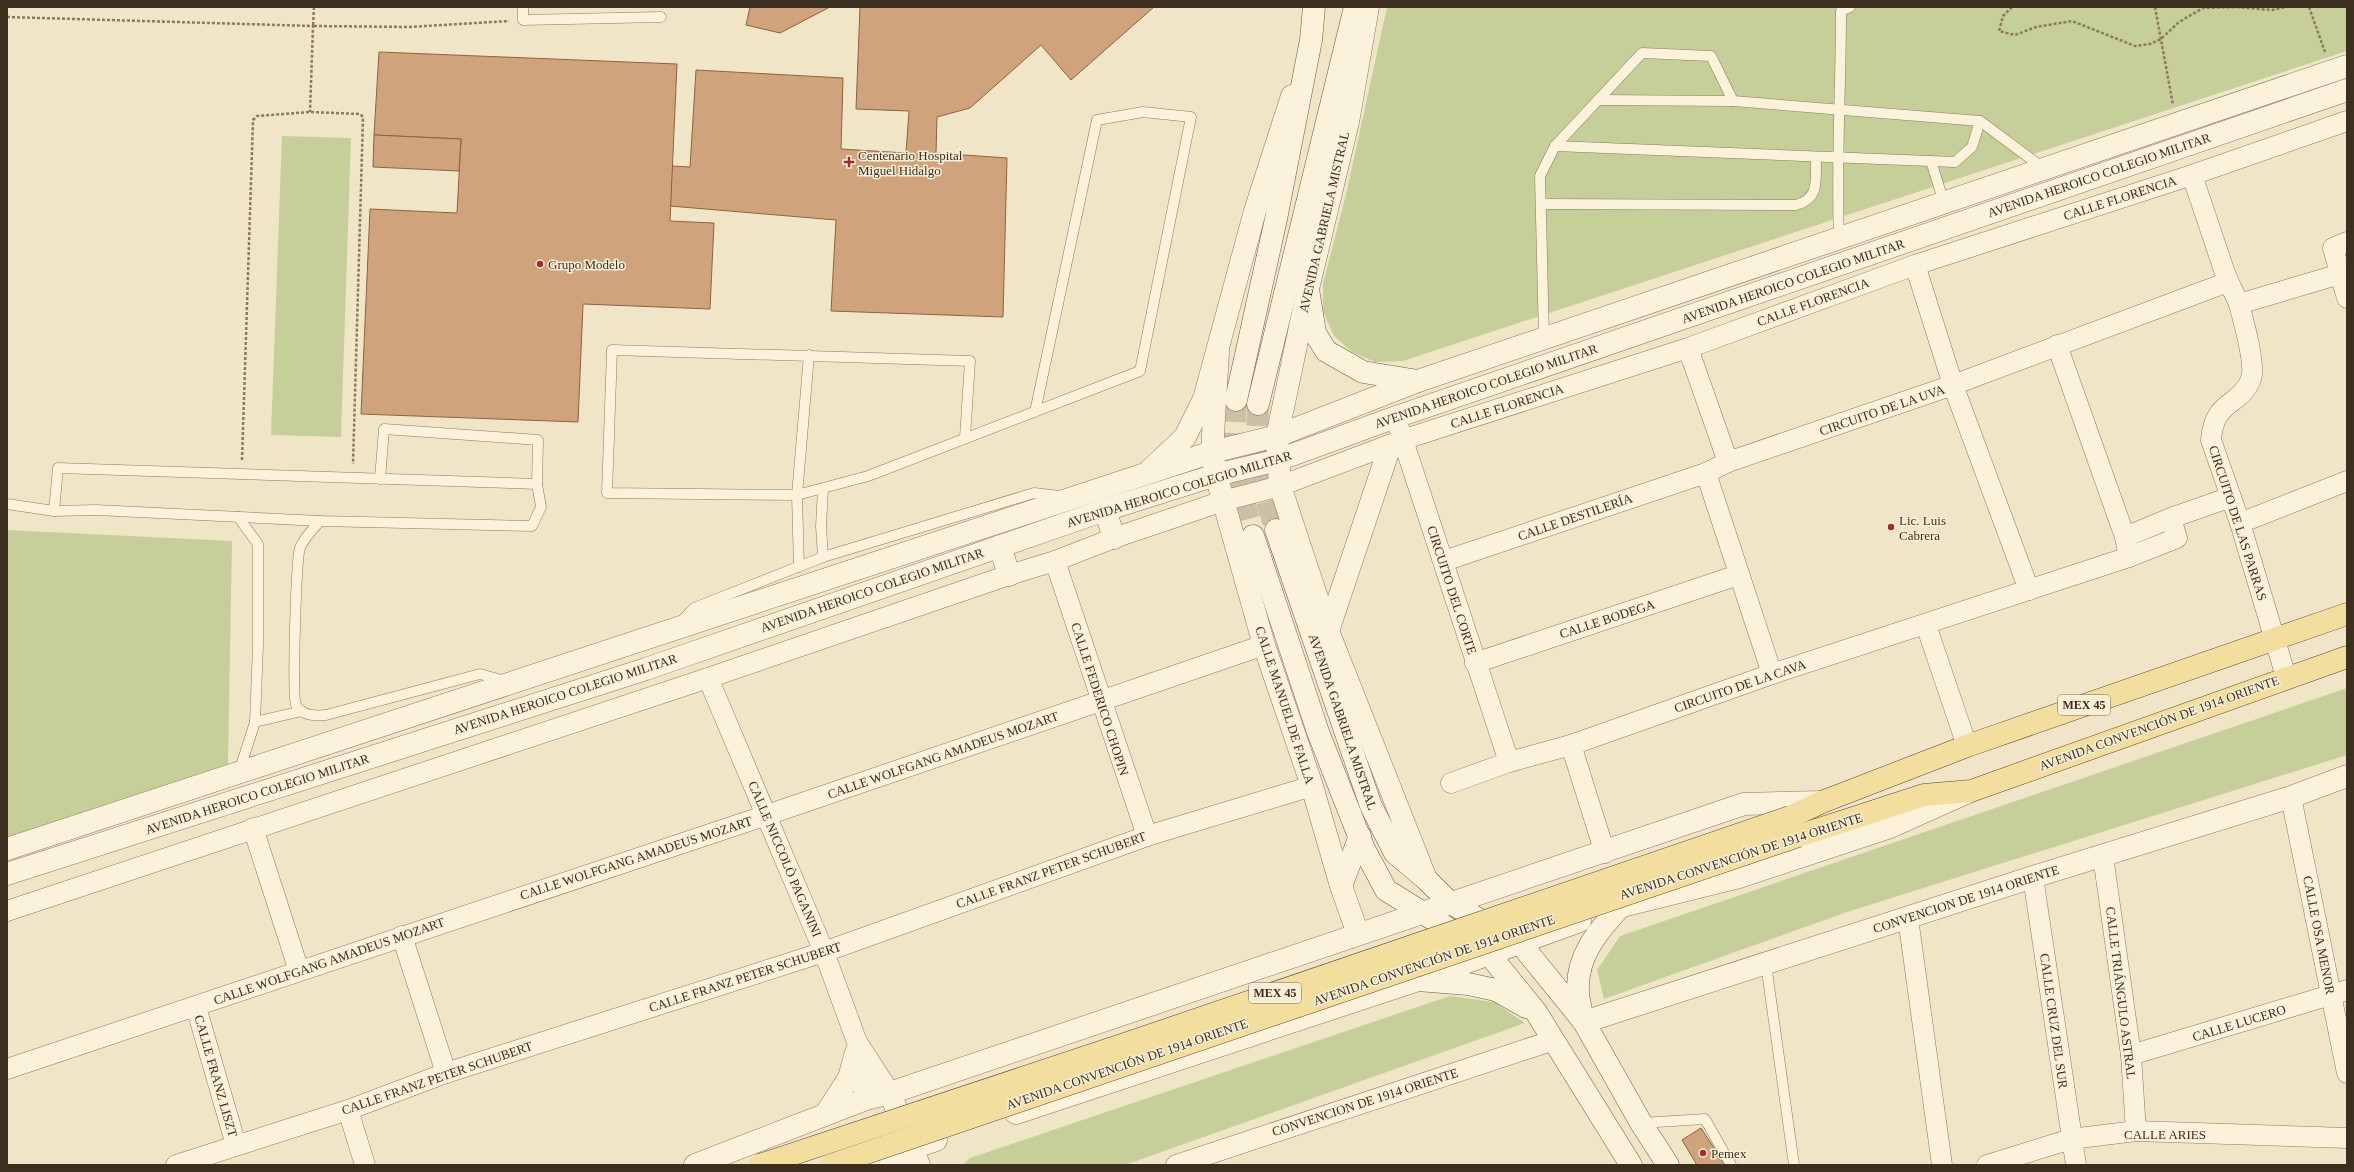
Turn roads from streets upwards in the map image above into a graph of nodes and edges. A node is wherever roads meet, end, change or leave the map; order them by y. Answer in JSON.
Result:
{"nodes":[{"id":1,"x":1314,"y":7,"type":"edge"},
{"id":2,"x":1355,"y":7,"type":"edge"},
{"id":3,"x":1368,"y":7,"type":"edge"},
{"id":4,"x":1311,"y":40,"type":"junction"},
{"id":5,"x":2339,"y":69,"type":"edge"},
{"id":6,"x":2347,"y":90,"type":"edge"},
{"id":7,"x":2347,"y":121,"type":"edge"},
{"id":8,"x":2192,"y":175,"type":"junction"},
{"id":9,"x":2347,"y":242,"type":"edge"},
{"id":10,"x":1915,"y":265,"type":"junction"},
{"id":11,"x":2340,"y":274,"type":"junction"},
{"id":12,"x":2228,"y":282,"type":"junction"},
{"id":13,"x":1308,"y":289,"type":"junction"},
{"id":14,"x":2347,"y":298,"type":"edge"},
{"id":15,"x":2239,"y":304,"type":"junction"},
{"id":16,"x":2057,"y":345,"type":"junction"},
{"id":17,"x":1688,"y":348,"type":"junction"},
{"id":18,"x":1218,"y":352,"type":"junction"},
{"id":19,"x":1418,"y":381,"type":"junction"},
{"id":20,"x":1953,"y":385,"type":"junction"},
{"id":21,"x":1236,"y":400,"type":"tunnel mouth"},
{"id":22,"x":1258,"y":404,"type":"tunnel mouth"},
{"id":23,"x":1396,"y":417,"type":"junction"},
{"id":24,"x":1277,"y":436,"type":"junction"},
{"id":25,"x":1396,"y":443,"type":"junction"},
{"id":26,"x":1212,"y":452,"type":"junction"},
{"id":27,"x":1278,"y":460,"type":"junction"},
{"id":28,"x":1728,"y":462,"type":"junction"},
{"id":29,"x":1706,"y":472,"type":"junction"},
{"id":30,"x":1216,"y":475,"type":"junction"},
{"id":31,"x":1143,"y":476,"type":"junction"},
{"id":32,"x":2347,"y":481,"type":"edge"},
{"id":33,"x":1280,"y":486,"type":"junction"},
{"id":34,"x":2230,"y":497,"type":"junction"},
{"id":35,"x":1223,"y":501,"type":"junction"},
{"id":36,"x":1105,"y":510,"type":"junction"},
{"id":37,"x":2171,"y":518,"type":"junction"},
{"id":38,"x":2240,"y":523,"type":"junction"},
{"id":39,"x":1276,"y":530,"type":"tunnel mouth"},
{"id":40,"x":1253,"y":536,"type":"tunnel mouth"},
{"id":41,"x":2125,"y":537,"type":"junction"},
{"id":42,"x":1114,"y":538,"type":"junction"},
{"id":43,"x":1000,"y":546,"type":"junction"},
{"id":44,"x":2129,"y":557,"type":"junction"},
{"id":45,"x":1444,"y":561,"type":"junction"},
{"id":46,"x":1055,"y":562,"type":"junction"},
{"id":47,"x":1009,"y":575,"type":"junction"},
{"id":48,"x":1738,"y":575,"type":"junction"},
{"id":49,"x":2029,"y":590,"type":"junction"},
{"id":50,"x":2347,"y":614,"type":"edge"},
{"id":51,"x":1926,"y":625,"type":"junction"},
{"id":52,"x":1328,"y":631,"type":"junction"},
{"id":53,"x":2274,"y":640,"type":"junction"},
{"id":54,"x":1264,"y":645,"type":"junction"},
{"id":55,"x":2347,"y":657,"type":"edge"},
{"id":56,"x":1476,"y":663,"type":"junction"},
{"id":57,"x":1772,"y":674,"type":"junction"},
{"id":58,"x":2286,"y":677,"type":"junction"},
{"id":59,"x":708,"y":678,"type":"junction"},
{"id":60,"x":1100,"y":701,"type":"junction"},
{"id":61,"x":1571,"y":745,"type":"junction"},
{"id":62,"x":1967,"y":746,"type":"junction"},
{"id":63,"x":1509,"y":762,"type":"junction"},
{"id":64,"x":2347,"y":776,"type":"edge"},
{"id":65,"x":1451,"y":782,"type":"dead end"},
{"id":66,"x":1312,"y":786,"type":"junction"},
{"id":67,"x":1971,"y":791,"type":"junction"},
{"id":68,"x":2291,"y":796,"type":"junction"},
{"id":69,"x":1822,"y":802,"type":"junction"},
{"id":70,"x":767,"y":815,"type":"junction"},
{"id":71,"x":1794,"y":826,"type":"junction"},
{"id":72,"x":253,"y":828,"type":"junction"},
{"id":73,"x":1147,"y":836,"type":"junction"},
{"id":74,"x":1360,"y":836,"type":"junction"},
{"id":75,"x":7,"y":848,"type":"edge"},
{"id":76,"x":1605,"y":853,"type":"junction"},
{"id":77,"x":2103,"y":856,"type":"junction"},
{"id":78,"x":7,"y":874,"type":"edge"},
{"id":79,"x":2033,"y":877,"type":"junction"},
{"id":80,"x":1426,"y":879,"type":"junction"},
{"id":81,"x":1341,"y":886,"type":"junction"},
{"id":82,"x":1449,"y":902,"type":"junction"},
{"id":83,"x":1621,"y":906,"type":"junction"},
{"id":84,"x":7,"y":911,"type":"edge"},
{"id":85,"x":1419,"y":912,"type":"junction"},
{"id":86,"x":1908,"y":918,"type":"junction"},
{"id":87,"x":1358,"y":934,"type":"junction"},
{"id":88,"x":402,"y":936,"type":"junction"},
{"id":89,"x":1520,"y":943,"type":"junction"},
{"id":90,"x":824,"y":952,"type":"junction"},
{"id":91,"x":1489,"y":954,"type":"junction"},
{"id":92,"x":299,"y":971,"type":"junction"},
{"id":93,"x":1418,"y":980,"type":"junction"},
{"id":94,"x":2339,"y":993,"type":"edge"},
{"id":95,"x":196,"y":1007,"type":"junction"},
{"id":96,"x":1536,"y":1012,"type":"junction"},
{"id":97,"x":1584,"y":1022,"type":"junction"},
{"id":98,"x":1554,"y":1040,"type":"junction"},
{"id":99,"x":856,"y":1049,"type":"junction"},
{"id":100,"x":2131,"y":1055,"type":"junction"},
{"id":101,"x":7,"y":1069,"type":"edge"},
{"id":102,"x":2347,"y":1072,"type":"edge"},
{"id":103,"x":446,"y":1073,"type":"junction"},
{"id":104,"x":890,"y":1093,"type":"junction"},
{"id":105,"x":866,"y":1099,"type":"junction"},
{"id":106,"x":348,"y":1110,"type":"junction"},
{"id":107,"x":825,"y":1115,"type":"junction"},
{"id":108,"x":2136,"y":1131,"type":"junction"},
{"id":109,"x":2347,"y":1138,"type":"edge"},
{"id":110,"x":2071,"y":1139,"type":"junction"},
{"id":111,"x":236,"y":1145,"type":"junction"},
{"id":112,"x":916,"y":1156,"type":"edge"},
{"id":113,"x":889,"y":1164,"type":"edge"},
{"id":114,"x":176,"y":1165,"type":"edge"},
{"id":115,"x":365,"y":1165,"type":"edge"},
{"id":116,"x":696,"y":1165,"type":"edge"},
{"id":117,"x":760,"y":1165,"type":"edge"},
{"id":118,"x":832,"y":1165,"type":"edge"},
{"id":119,"x":1176,"y":1165,"type":"edge"},
{"id":120,"x":1631,"y":1165,"type":"edge"},
{"id":121,"x":1668,"y":1165,"type":"edge"},
{"id":122,"x":1942,"y":1165,"type":"edge"},
{"id":123,"x":1987,"y":1165,"type":"edge"},
{"id":124,"x":2076,"y":1165,"type":"edge"}],
"edges":[{"from":1,"to":4,"type":"street"},
{"from":2,"to":22,"type":"street","name":"AVENIDA GABRIELA MISTRAL"},
{"from":3,"to":13,"type":"street","name":"AVENIDA GABRIELA MISTRAL"},
{"from":4,"to":18,"type":"street"},
{"from":4,"to":21,"type":"street"},
{"from":5,"to":19,"type":"street","name":"AVENIDA HEROICO COLEGIO MILITAR"},
{"from":6,"to":23,"type":"street","name":"AVENIDA HEROICO COLEGIO MILITAR"},
{"from":7,"to":8,"type":"street","name":"CALLE FLORENCIA"},
{"from":8,"to":10,"type":"street","name":"CALLE FLORENCIA"},
{"from":8,"to":12,"type":"street","name":"CIRCUITO DE LAS PARRAS"},
{"from":9,"to":11,"type":"street"},
{"from":10,"to":17,"type":"street","name":"CALLE FLORENCIA"},
{"from":10,"to":20,"type":"street"},
{"from":11,"to":14,"type":"street"},
{"from":11,"to":15,"type":"street"},
{"from":12,"to":15,"type":"street","name":"CIRCUITO DE LAS PARRAS"},
{"from":12,"to":16,"type":"street","name":"CIRCUITO DE LA UVA"},
{"from":13,"to":19,"type":"street"},
{"from":13,"to":24,"type":"street","name":"AVENIDA GABRIELA MISTRAL"},
{"from":15,"to":34,"type":"street","name":"CIRCUITO DE LAS PARRAS"},
{"from":16,"to":20,"type":"street","name":"CIRCUITO DE LA UVA"},
{"from":16,"to":41,"type":"street"},
{"from":17,"to":25,"type":"street","name":"CALLE FLORENCIA"},
{"from":17,"to":28,"type":"street"},
{"from":18,"to":26,"type":"street","name":"CALLE MANUEL DE FALLA"},
{"from":18,"to":31,"type":"street"},
{"from":19,"to":24,"type":"street","name":"AVENIDA HEROICO COLEGIO MILITAR"},
{"from":20,"to":28,"type":"street","name":"CIRCUITO DE LA UVA"},
{"from":20,"to":49,"type":"street"},
{"from":23,"to":25,"type":"street","name":"CIRCUITO DEL CORTE"},
{"from":23,"to":27,"type":"street","name":"AVENIDA HEROICO COLEGIO MILITAR"},
{"from":24,"to":26,"type":"street","name":"AVENIDA HEROICO COLEGIO MILITAR"},
{"from":24,"to":27,"type":"street"},
{"from":25,"to":33,"type":"street","name":"CALLE FLORENCIA"},
{"from":25,"to":45,"type":"street","name":"CIRCUITO DEL CORTE"},
{"from":25,"to":52,"type":"street"},
{"from":26,"to":30,"type":"street","name":"CALLE MANUEL DE FALLA"},
{"from":26,"to":31,"type":"street","name":"AVENIDA HEROICO COLEGIO MILITAR"},
{"from":27,"to":30,"type":"street","name":"AVENIDA HEROICO COLEGIO MILITAR"},
{"from":27,"to":33,"type":"street"},
{"from":28,"to":29,"type":"street","name":"CIRCUITO DE LA UVA"},
{"from":29,"to":45,"type":"street","name":"CALLE DESTILERÍA"},
{"from":29,"to":48,"type":"street"},
{"from":30,"to":35,"type":"street","name":"CALLE MANUEL DE FALLA"},
{"from":30,"to":36,"type":"street","name":"AVENIDA HEROICO COLEGIO MILITAR"},
{"from":31,"to":75,"type":"street","name":"AVENIDA HEROICO COLEGIO MILITAR"},
{"from":32,"to":38,"type":"street"},
{"from":33,"to":35,"type":"street","name":"AVENIDA HEROICO COLEGIO MILITAR"},
{"from":33,"to":52,"type":"street"},
{"from":34,"to":37,"type":"street"},
{"from":34,"to":38,"type":"street","name":"CIRCUITO DE LAS PARRAS"},
{"from":35,"to":42,"type":"street","name":"AVENIDA HEROICO COLEGIO MILITAR"},
{"from":35,"to":54,"type":"street","name":"CALLE MANUEL DE FALLA"},
{"from":36,"to":42,"type":"street"},
{"from":36,"to":43,"type":"street","name":"AVENIDA HEROICO COLEGIO MILITAR"},
{"from":37,"to":41,"type":"street"},
{"from":37,"to":44,"type":"street"},
{"from":38,"to":53,"type":"street","name":"CIRCUITO DE LAS PARRAS"},
{"from":39,"to":80,"type":"street","name":"AVENIDA GABRIELA MISTRAL"},
{"from":40,"to":74,"type":"street","name":"AVENIDA GABRIELA MISTRAL"},
{"from":41,"to":44,"type":"street"},
{"from":42,"to":46,"type":"street","name":"AVENIDA HEROICO COLEGIO MILITAR"},
{"from":43,"to":47,"type":"street"},
{"from":43,"to":78,"type":"street","name":"AVENIDA HEROICO COLEGIO MILITAR"},
{"from":44,"to":49,"type":"street"},
{"from":45,"to":56,"type":"street","name":"CIRCUITO DEL CORTE"},
{"from":46,"to":47,"type":"street","name":"AVENIDA HEROICO COLEGIO MILITAR"},
{"from":46,"to":60,"type":"street","name":"CALLE FEDERICO CHOPIN"},
{"from":47,"to":59,"type":"street","name":"AVENIDA HEROICO COLEGIO MILITAR"},
{"from":48,"to":56,"type":"street","name":"CALLE BODEGA"},
{"from":48,"to":57,"type":"street"},
{"from":49,"to":51,"type":"street","name":"CIRCUITO DE LA CAVA"},
{"from":50,"to":53,"type":"main road","name":"AVENIDA CONVENCIÓN DE 1914 ORIENTE","number":"MEX 45"},
{"from":51,"to":57,"type":"street","name":"CIRCUITO DE LA CAVA"},
{"from":51,"to":62,"type":"street"},
{"from":52,"to":80,"type":"street"},
{"from":53,"to":58,"type":"street","name":"CIRCUITO DE LAS PARRAS"},
{"from":53,"to":62,"type":"main road","name":"AVENIDA CONVENCIÓN DE 1914 ORIENTE","number":"MEX 45"},
{"from":54,"to":60,"type":"street","name":"CALLE WOLFGANG AMADEUS MOZART"},
{"from":54,"to":66,"type":"street","name":"CALLE MANUEL DE FALLA"},
{"from":55,"to":58,"type":"main road","name":"AVENIDA CONVENCIÓN DE 1914 ORIENTE","number":"MEX 45"},
{"from":56,"to":63,"type":"street","name":"CIRCUITO DEL CORTE"},
{"from":57,"to":61,"type":"street","name":"CIRCUITO DE LA CAVA"},
{"from":58,"to":67,"type":"main road","name":"AVENIDA CONVENCIÓN DE 1914 ORIENTE","number":"MEX 45"},
{"from":59,"to":70,"type":"street","name":"CALLE NICCOLÒ PAGANINI"},
{"from":59,"to":72,"type":"street","name":"AVENIDA HEROICO COLEGIO MILITAR"},
{"from":60,"to":70,"type":"street","name":"CALLE WOLFGANG AMADEUS MOZART"},
{"from":60,"to":73,"type":"street","name":"CALLE FEDERICO CHOPIN"},
{"from":61,"to":63,"type":"street","name":"CIRCUITO DE LA CAVA"},
{"from":61,"to":76,"type":"street"},
{"from":62,"to":69,"type":"main road","name":"AVENIDA CONVENCIÓN DE 1914 ORIENTE","number":"MEX 45"},
{"from":63,"to":65,"type":"street","name":"CIRCUITO DE LA CAVA"},
{"from":64,"to":68,"type":"street","name":"CONVENCION DE 1914 ORIENTE"},
{"from":66,"to":73,"type":"street","name":"CALLE FRANZ PETER SCHUBERT"},
{"from":66,"to":81,"type":"street","name":"CALLE MANUEL DE FALLA"},
{"from":67,"to":71,"type":"main road","name":"AVENIDA CONVENCIÓN DE 1914 ORIENTE","number":"MEX 45"},
{"from":67,"to":83,"type":"street","name":"AVENIDA CONVENCIÓN DE 1914 ORIENTE"},
{"from":68,"to":77,"type":"street","name":"CONVENCION DE 1914 ORIENTE"},
{"from":68,"to":94,"type":"street","name":"CALLE OSA MENOR"},
{"from":69,"to":71,"type":"main road","name":"AVENIDA CONVENCIÓN DE 1914 ORIENTE","number":"MEX 45"},
{"from":69,"to":76,"type":"street","name":"AVENIDA CONVENCIÓN DE 1914 ORIENTE"},
{"from":70,"to":88,"type":"street","name":"CALLE WOLFGANG AMADEUS MOZART"},
{"from":70,"to":90,"type":"street","name":"CALLE NICCOLÒ PAGANINI"},
{"from":71,"to":117,"type":"main road","name":"AVENIDA CONVENCIÓN DE 1914 ORIENTE","number":"MEX 45","bridge":true},
{"from":71,"to":118,"type":"main road","name":"AVENIDA CONVENCIÓN DE 1914 ORIENTE","number":"MEX 45","bridge":true},
{"from":72,"to":84,"type":"street","name":"AVENIDA HEROICO COLEGIO MILITAR"},
{"from":72,"to":92,"type":"street"},
{"from":73,"to":90,"type":"street","name":"CALLE FRANZ PETER SCHUBERT"},
{"from":74,"to":81,"type":"street"},
{"from":74,"to":85,"type":"street","name":"AVENIDA GABRIELA MISTRAL"},
{"from":76,"to":82,"type":"street","name":"AVENIDA CONVENCIÓN DE 1914 ORIENTE"},
{"from":77,"to":79,"type":"street","name":"CONVENCION DE 1914 ORIENTE"},
{"from":77,"to":100,"type":"street","name":"CALLE TRIÁNGULO ASTRAL"},
{"from":79,"to":86,"type":"street","name":"CONVENCION DE 1914 ORIENTE"},
{"from":79,"to":110,"type":"street","name":"CALLE CRUZ DEL SUR"},
{"from":80,"to":82,"type":"street","name":"AVENIDA GABRIELA MISTRAL"},
{"from":81,"to":87,"type":"street","name":"CALLE MANUEL DE FALLA"},
{"from":82,"to":85,"type":"street","name":"AVENIDA CONVENCIÓN DE 1914 ORIENTE"},
{"from":82,"to":89,"type":"street","name":"AVENIDA GABRIELA MISTRAL"},
{"from":83,"to":89,"type":"street","name":"AVENIDA CONVENCIÓN DE 1914 ORIENTE"},
{"from":83,"to":97,"type":"street"},
{"from":85,"to":87,"type":"street","name":"AVENIDA CONVENCIÓN DE 1914 ORIENTE"},
{"from":85,"to":91,"type":"street","name":"AVENIDA GABRIELA MISTRAL"},
{"from":86,"to":97,"type":"street","name":"CONVENCION DE 1914 ORIENTE"},
{"from":86,"to":122,"type":"street"},
{"from":87,"to":104,"type":"street","name":"AVENIDA CONVENCIÓN DE 1914 ORIENTE"},
{"from":88,"to":92,"type":"street","name":"CALLE WOLFGANG AMADEUS MOZART"},
{"from":88,"to":103,"type":"street"},
{"from":89,"to":91,"type":"street","name":"AVENIDA CONVENCIÓN DE 1914 ORIENTE"},
{"from":89,"to":97,"type":"street","name":"AVENIDA GABRIELA MISTRAL"},
{"from":90,"to":99,"type":"street","name":"CALLE NICCOLÒ PAGANINI"},
{"from":90,"to":103,"type":"street","name":"CALLE FRANZ PETER SCHUBERT"},
{"from":91,"to":93,"type":"street","name":"AVENIDA CONVENCIÓN DE 1914 ORIENTE"},
{"from":91,"to":96,"type":"street","name":"AVENIDA GABRIELA MISTRAL"},
{"from":92,"to":95,"type":"street","name":"CALLE WOLFGANG AMADEUS MOZART"},
{"from":93,"to":96,"type":"street"},
{"from":93,"to":112,"type":"street","name":"AVENIDA CONVENCIÓN DE 1914 ORIENTE"},
{"from":94,"to":100,"type":"street","name":"CALLE LUCERO"},
{"from":94,"to":102,"type":"street","name":"CALLE OSA MENOR"},
{"from":95,"to":101,"type":"street","name":"CALLE WOLFGANG AMADEUS MOZART"},
{"from":95,"to":111,"type":"street","name":"CALLE FRANZ LISZT"},
{"from":96,"to":98,"type":"street","name":"AVENIDA GABRIELA MISTRAL"},
{"from":97,"to":121,"type":"street","name":"AVENIDA GABRIELA MISTRAL"},
{"from":98,"to":119,"type":"street","name":"CONVENCION DE 1914 ORIENTE"},
{"from":98,"to":120,"type":"street","name":"AVENIDA GABRIELA MISTRAL"},
{"from":99,"to":104,"type":"street","name":"CALLE NICCOLÒ PAGANINI"},
{"from":99,"to":105,"type":"street","name":"CALLE NICCOLÒ PAGANINI"},
{"from":99,"to":107,"type":"street"},
{"from":100,"to":108,"type":"street","name":"CALLE TRIÁNGULO ASTRAL"},
{"from":103,"to":106,"type":"street","name":"CALLE FRANZ PETER SCHUBERT"},
{"from":104,"to":105,"type":"street","name":"AVENIDA CONVENCIÓN DE 1914 ORIENTE"},
{"from":104,"to":112,"type":"street"},
{"from":105,"to":107,"type":"street","name":"AVENIDA CONVENCIÓN DE 1914 ORIENTE"},
{"from":105,"to":113,"type":"street"},
{"from":106,"to":111,"type":"street","name":"CALLE FRANZ PETER SCHUBERT"},
{"from":106,"to":115,"type":"street"},
{"from":107,"to":116,"type":"street","name":"AVENIDA CONVENCIÓN DE 1914 ORIENTE"},
{"from":108,"to":109,"type":"street","name":"CALLE ARIES"},
{"from":108,"to":110,"type":"street","name":"CALLE ARIES"},
{"from":110,"to":123,"type":"street","name":"CALLE ARIES"},
{"from":110,"to":124,"type":"street","name":"CALLE CRUZ DEL SUR"},
{"from":111,"to":114,"type":"street","name":"CALLE FRANZ PETER SCHUBERT"},
{"from":112,"to":113,"type":"street","name":"AVENIDA CONVENCIÓN DE 1914 ORIENTE"}]}
